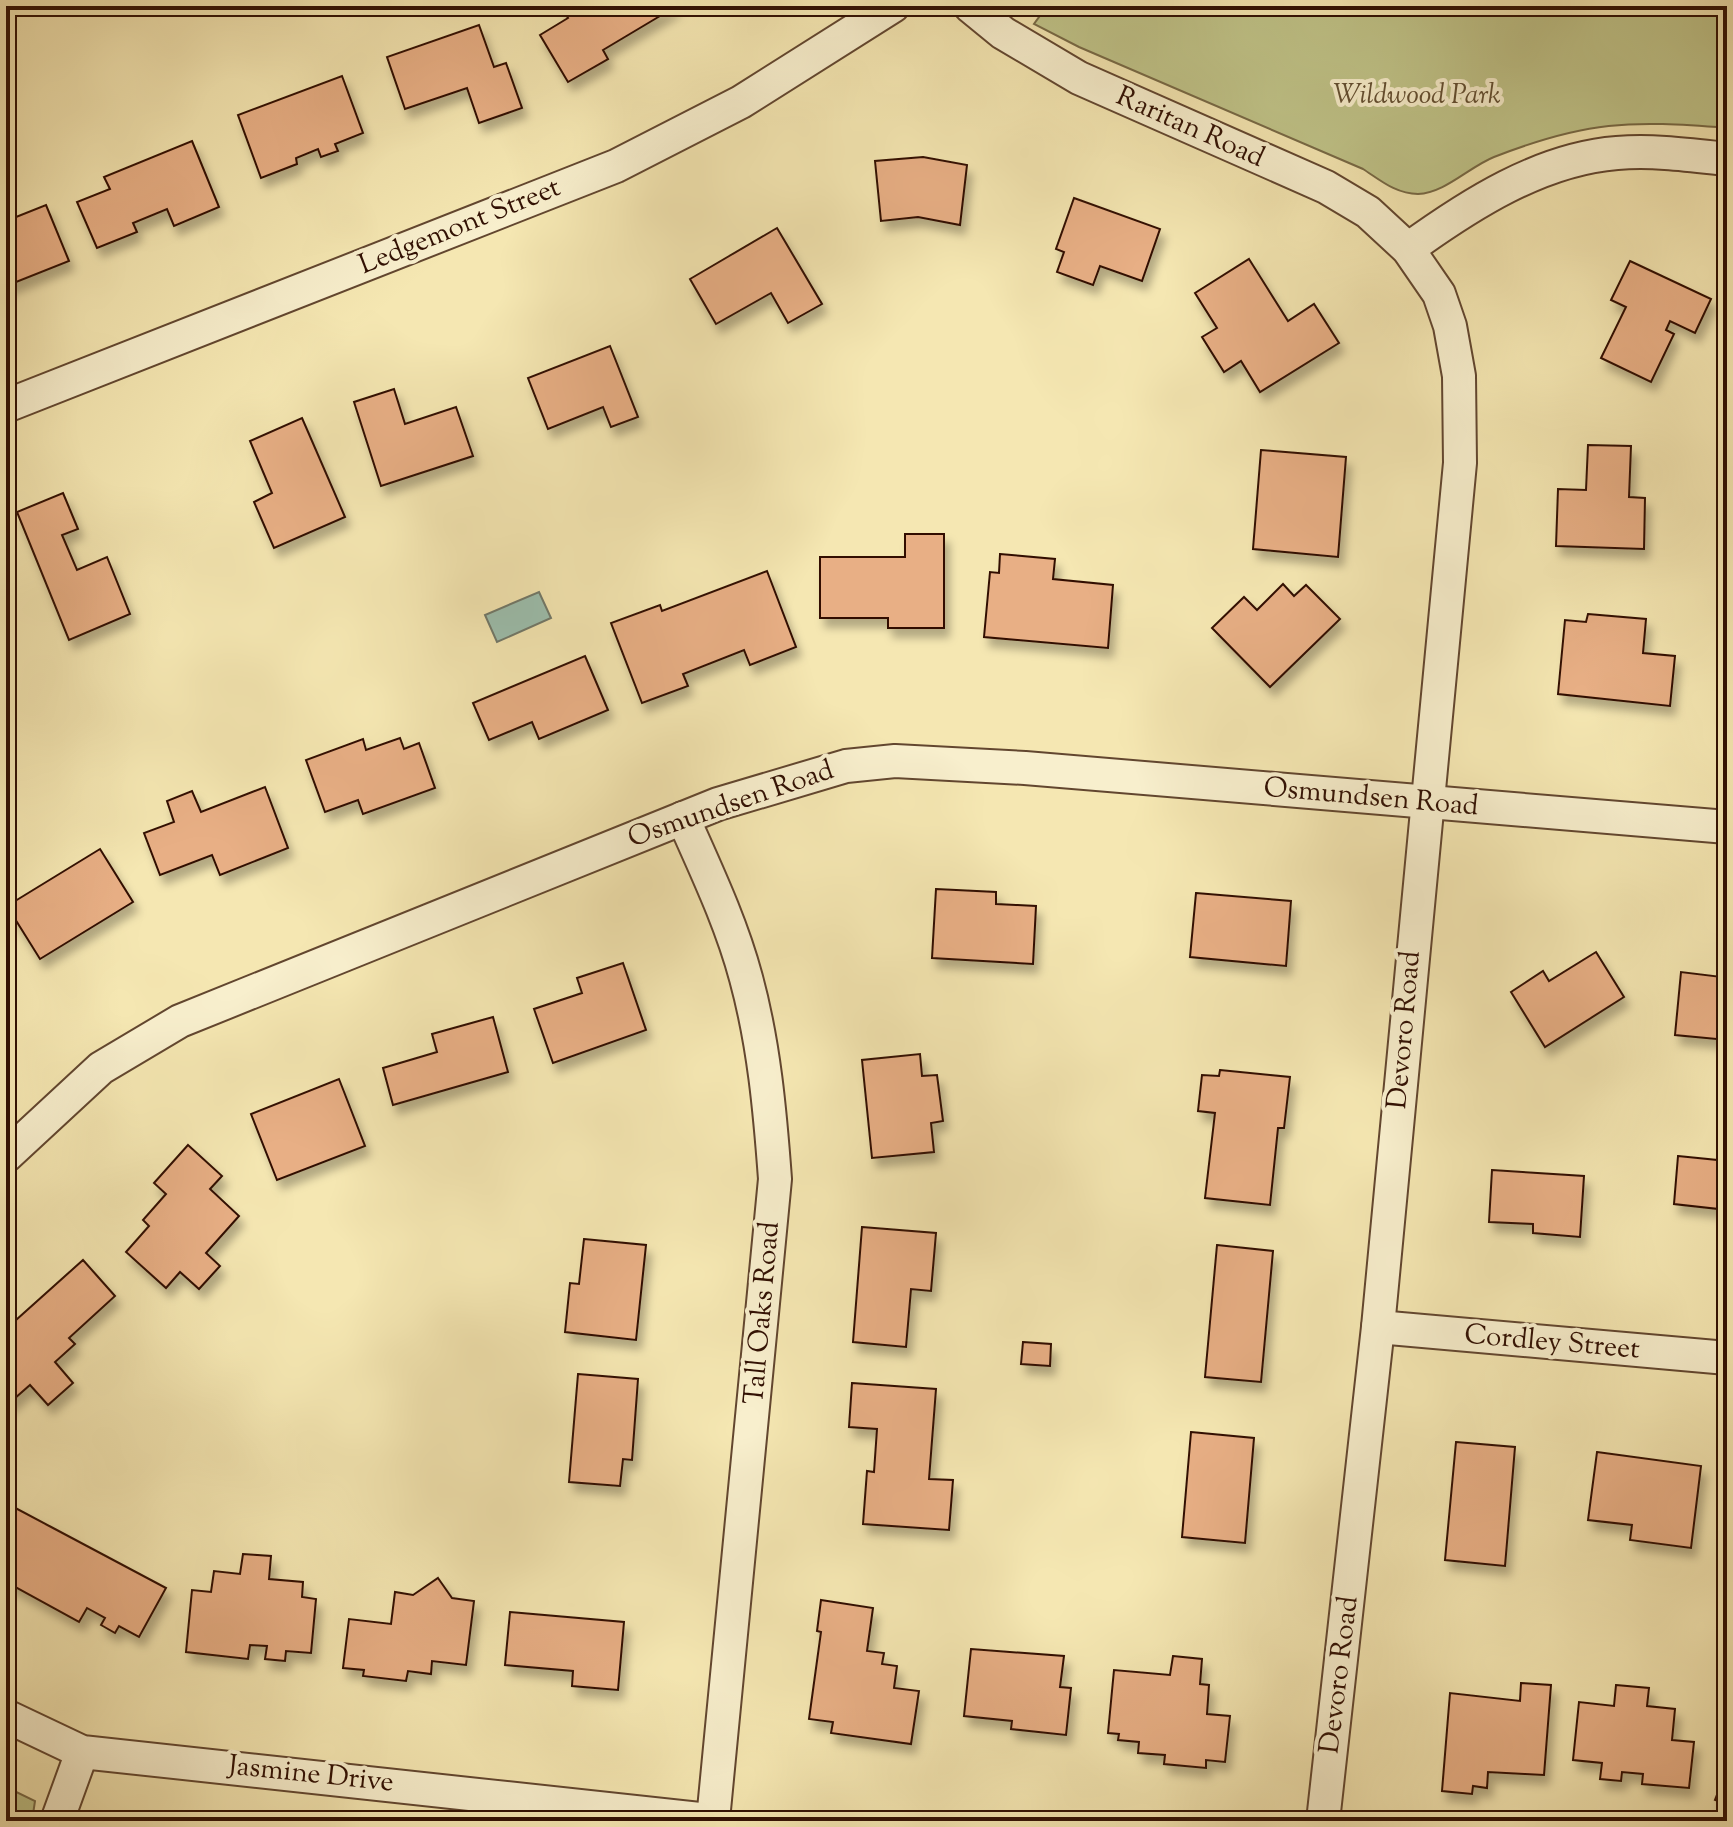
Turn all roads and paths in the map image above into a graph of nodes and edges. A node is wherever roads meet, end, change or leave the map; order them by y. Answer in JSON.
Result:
{"nodes":[{"id":1,"x":893,"y":6,"type":"edge"},
{"id":2,"x":970,"y":6,"type":"edge"},
{"id":3,"x":1727,"y":159,"type":"edge"},
{"id":4,"x":1408,"y":249,"type":"junction"},
{"id":5,"x":6,"y":406,"type":"edge"},
{"id":6,"x":1426,"y":803,"type":"junction"},
{"id":7,"x":683,"y":818,"type":"junction"},
{"id":8,"x":1727,"y":827,"type":"edge"},
{"id":9,"x":6,"y":1156,"type":"edge"},
{"id":10,"x":1378,"y":1327,"type":"junction"},
{"id":11,"x":1727,"y":1358,"type":"edge"},
{"id":12,"x":6,"y":1716,"type":"edge"},
{"id":13,"x":82,"y":1752,"type":"junction"},
{"id":14,"x":57,"y":1821,"type":"edge"},
{"id":15,"x":716,"y":1821,"type":"edge"},
{"id":16,"x":1323,"y":1821,"type":"edge"}],
"edges":[{"from":1,"to":5,"type":"street","name":"Ledgemont Street"},
{"from":2,"to":4,"type":"street","name":"Raritan Road"},
{"from":3,"to":4,"type":"street"},
{"from":4,"to":6,"type":"street","name":"Devoro Road"},
{"from":6,"to":7,"type":"street","name":"Osmundsen Road"},
{"from":6,"to":8,"type":"street","name":"Osmundsen Road"},
{"from":6,"to":10,"type":"street","name":"Devoro Road"},
{"from":7,"to":9,"type":"street","name":"Osmundsen Road"},
{"from":7,"to":15,"type":"street","name":"Tall Oaks Road"},
{"from":10,"to":11,"type":"street","name":"Cordley Street"},
{"from":10,"to":16,"type":"street","name":"Devoro Road"},
{"from":12,"to":13,"type":"street","name":"Jasmine Drive"},
{"from":13,"to":14,"type":"street"},
{"from":13,"to":15,"type":"street","name":"Jasmine Drive"}]}
